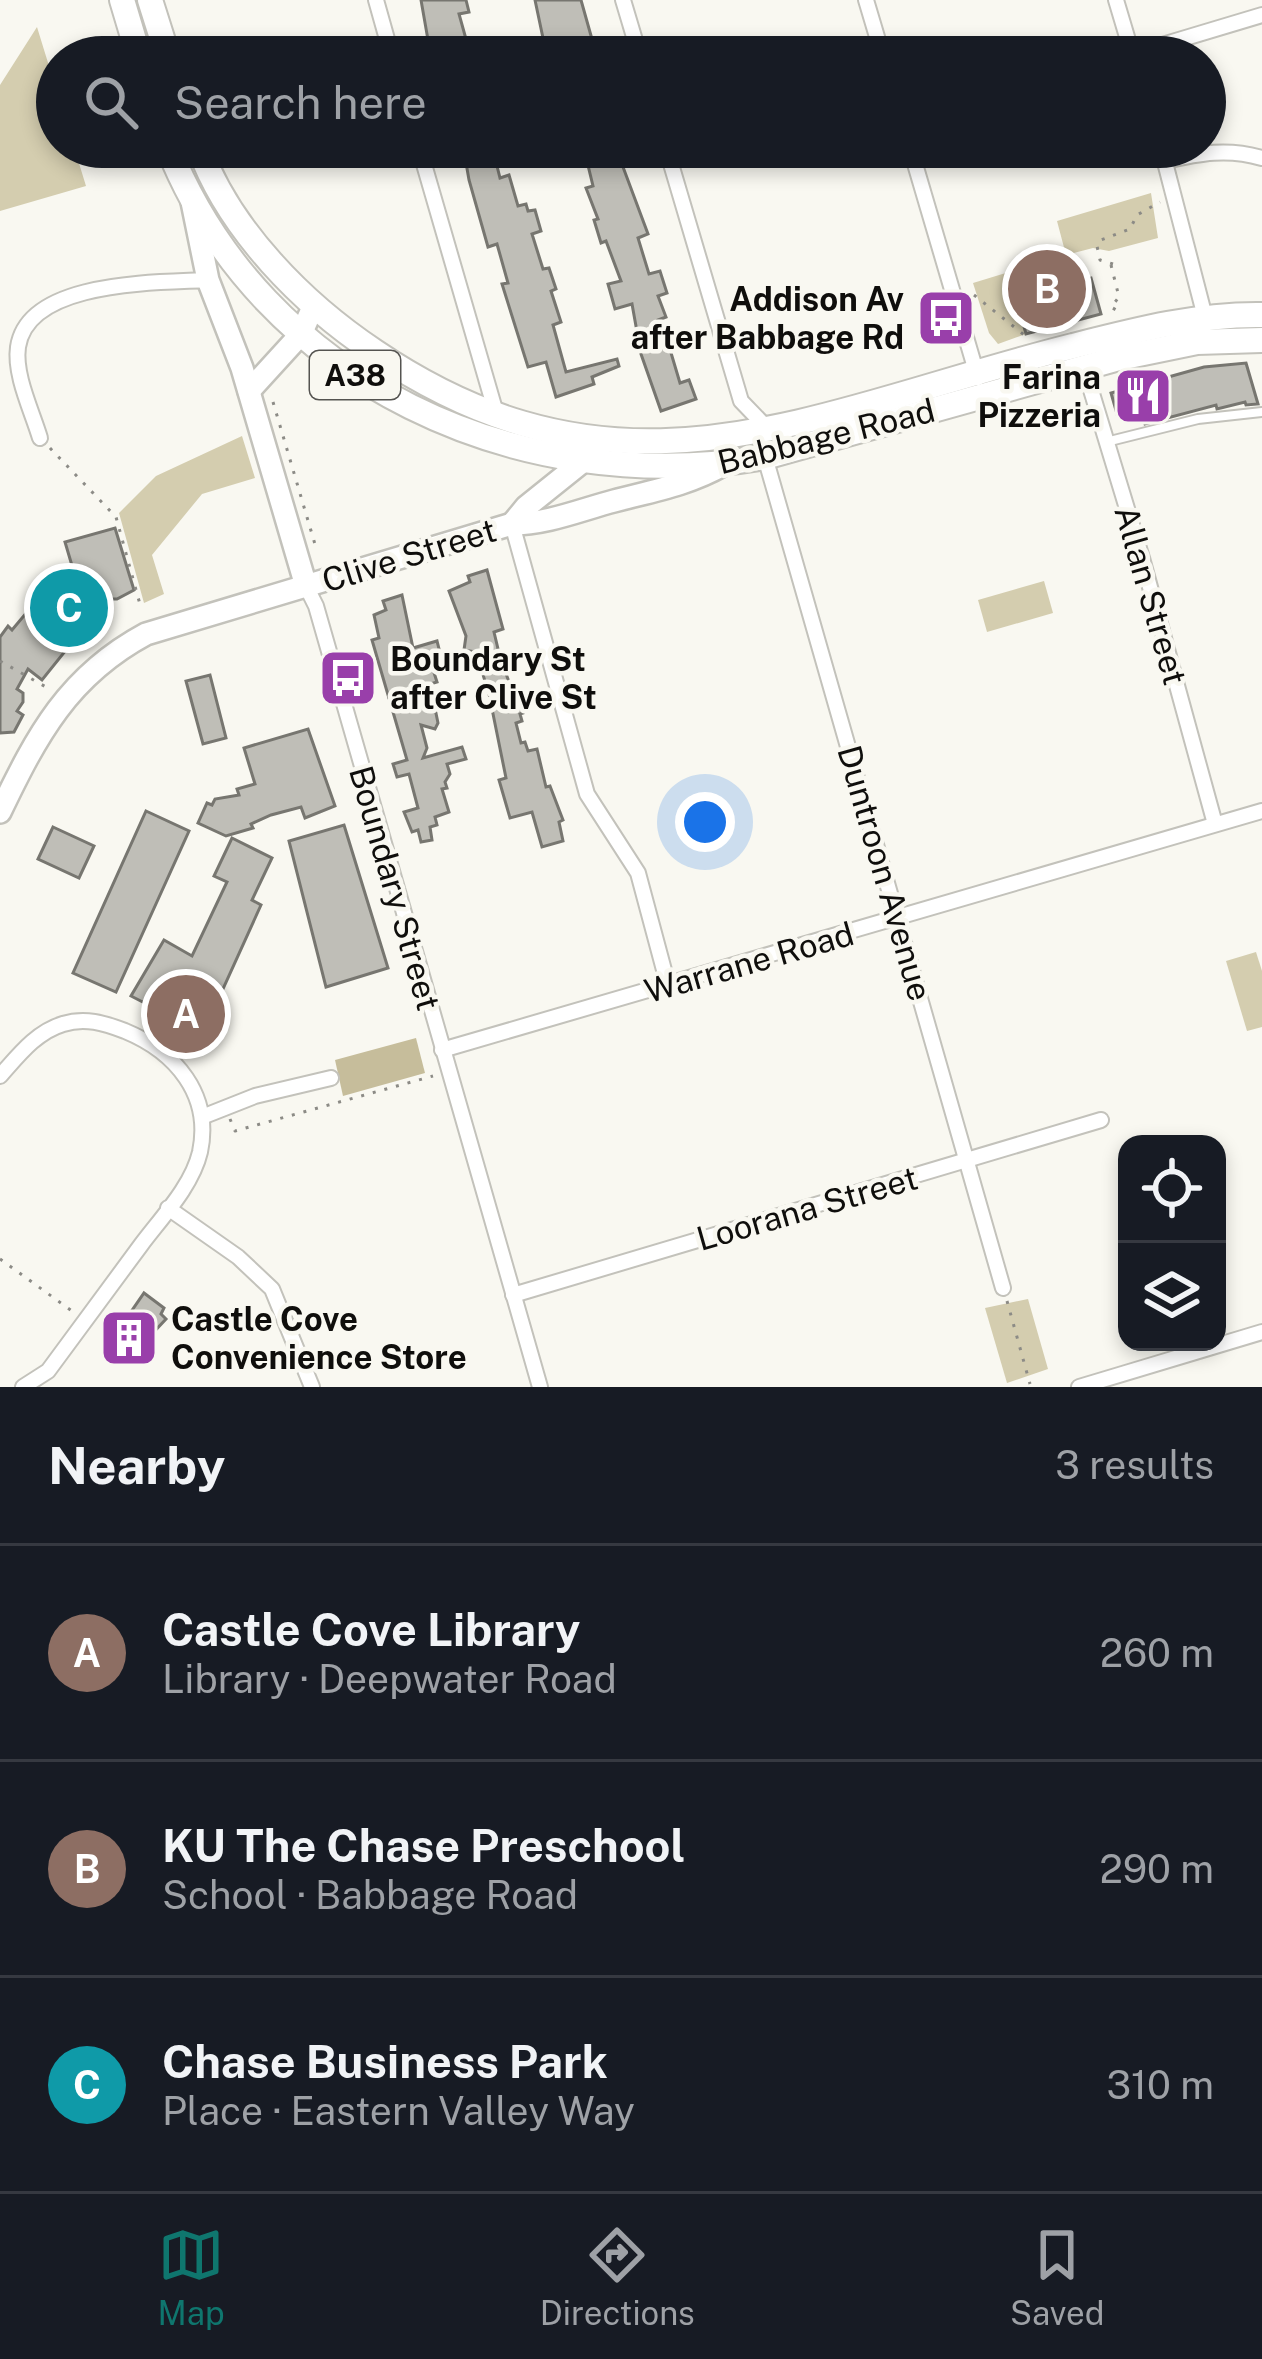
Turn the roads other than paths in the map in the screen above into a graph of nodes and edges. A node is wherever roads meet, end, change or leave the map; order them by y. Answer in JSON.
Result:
{"nodes":[{"id":1,"x":122,"y":0,"type":"edge"},
{"id":2,"x":150,"y":0,"type":"edge"},
{"id":3,"x":376,"y":0,"type":"edge"},
{"id":4,"x":623,"y":0,"type":"edge"},
{"id":5,"x":866,"y":0,"type":"edge"},
{"id":6,"x":1116,"y":0,"type":"edge"},
{"id":7,"x":1262,"y":15,"type":"edge"},
{"id":8,"x":133,"y":36,"type":"edge"},
{"id":9,"x":161,"y":36,"type":"edge"},
{"id":10,"x":386,"y":36,"type":"edge"},
{"id":11,"x":634,"y":36,"type":"edge"},
{"id":12,"x":877,"y":36,"type":"edge"},
{"id":13,"x":1127,"y":36,"type":"edge"},
{"id":14,"x":1194,"y":36,"type":"edge"},
{"id":15,"x":1226,"y":151,"type":"edge"},
{"id":16,"x":1262,"y":158,"type":"edge"},
{"id":17,"x":177,"y":168,"type":"edge"},
{"id":18,"x":210,"y":168,"type":"edge"},
{"id":19,"x":425,"y":168,"type":"edge"},
{"id":20,"x":672,"y":168,"type":"edge"},
{"id":21,"x":916,"y":168,"type":"edge"},
{"id":22,"x":1167,"y":168,"type":"edge"},
{"id":23,"x":191,"y":198,"type":"junction"},
{"id":24,"x":208,"y":280,"type":"junction"},
{"id":25,"x":314,"y":305,"type":"junction"},
{"id":26,"x":1262,"y":315,"type":"edge"},
{"id":27,"x":1204,"y":317,"type":"junction"},
{"id":28,"x":301,"y":334,"type":"junction"},
{"id":29,"x":1262,"y":340,"type":"edge"},
{"id":30,"x":1084,"y":367,"type":"junction"},
{"id":31,"x":979,"y":384,"type":"junction"},
{"id":32,"x":249,"y":391,"type":"junction"},
{"id":33,"x":741,"y":400,"type":"junction"},
{"id":34,"x":1262,"y":412,"type":"edge"},
{"id":35,"x":496,"y":414,"type":"junction"},
{"id":36,"x":771,"y":430,"type":"junction"},
{"id":37,"x":40,"y":438,"type":"road end"},
{"id":38,"x":728,"y":438,"type":"junction"},
{"id":39,"x":615,"y":441,"type":"junction"},
{"id":40,"x":1106,"y":442,"type":"junction"},
{"id":41,"x":765,"y":457,"type":"junction"},
{"id":42,"x":580,"y":463,"type":"junction"},
{"id":43,"x":723,"y":465,"type":"junction"},
{"id":44,"x":512,"y":524,"type":"junction"},
{"id":45,"x":306,"y":586,"type":"junction"},
{"id":46,"x":1262,"y":811,"type":"edge"},
{"id":47,"x":0,"y":812,"type":"edge"},
{"id":48,"x":1215,"y":824,"type":"junction"},
{"id":49,"x":898,"y":920,"type":"junction"},
{"id":50,"x":668,"y":985,"type":"junction"},
{"id":51,"x":442,"y":1050,"type":"junction"},
{"id":52,"x":0,"y":1076,"type":"edge"},
{"id":53,"x":331,"y":1078,"type":"dead end"},
{"id":54,"x":202,"y":1117,"type":"junction"},
{"id":55,"x":1101,"y":1120,"type":"dead end"},
{"id":56,"x":968,"y":1160,"type":"junction"},
{"id":57,"x":169,"y":1208,"type":"junction"},
{"id":58,"x":1004,"y":1288,"type":"road end"},
{"id":59,"x":513,"y":1294,"type":"junction"},
{"id":60,"x":1262,"y":1333,"type":"edge"},
{"id":61,"x":48,"y":1371,"type":"junction"},
{"id":62,"x":23,"y":1387,"type":"edge"},
{"id":63,"x":57,"y":1387,"type":"edge"},
{"id":64,"x":312,"y":1387,"type":"edge"},
{"id":65,"x":540,"y":1387,"type":"edge"},
{"id":66,"x":1079,"y":1387,"type":"edge"}],
"edges":[{"from":1,"to":8,"type":"highway"},
{"from":2,"to":9,"type":"highway"},
{"from":3,"to":10,"type":"street"},
{"from":4,"to":11,"type":"street"},
{"from":5,"to":12,"type":"street"},
{"from":6,"to":13,"type":"street"},
{"from":7,"to":14,"type":"street"},
{"from":15,"to":16,"type":"street"},
{"from":17,"to":23,"type":"highway","name":"Boundary Street","number":"A38"},
{"from":18,"to":25,"type":"highway","number":"A38"},
{"from":19,"to":35,"type":"street"},
{"from":20,"to":33,"type":"street"},
{"from":21,"to":31,"type":"street"},
{"from":22,"to":27,"type":"street"},
{"from":23,"to":24,"type":"main road","name":"Boundary Street"},
{"from":23,"to":28,"type":"highway","name":"Babbage Road","number":"A38"},
{"from":24,"to":32,"type":"main road","name":"Boundary Street"},
{"from":24,"to":37,"type":"street"},
{"from":25,"to":28,"type":"main road"},
{"from":25,"to":35,"type":"highway","name":"Babbage Road","number":"A38"},
{"from":26,"to":27,"type":"highway","name":"Babbage Road","number":"A38"},
{"from":27,"to":31,"type":"highway","name":"Babbage Road","number":"A38"},
{"from":28,"to":32,"type":"main road"},
{"from":28,"to":42,"type":"highway","name":"Babbage Road","number":"A38"},
{"from":29,"to":30,"type":"highway","name":"Babbage Road","number":"A38"},
{"from":30,"to":31,"type":"highway","name":"Babbage Road","number":"A38"},
{"from":30,"to":40,"type":"street","name":"Allan Street"},
{"from":31,"to":36,"type":"highway","name":"Babbage Road","number":"A38"},
{"from":31,"to":41,"type":"highway","name":"Babbage Road","number":"A38"},
{"from":32,"to":45,"type":"main road","name":"Boundary Street"},
{"from":33,"to":36,"type":"street"},
{"from":33,"to":38,"type":"street"},
{"from":34,"to":40,"type":"lane"},
{"from":35,"to":39,"type":"highway","name":"Babbage Road","number":"A38"},
{"from":36,"to":38,"type":"highway","name":"Babbage Road","number":"A38"},
{"from":38,"to":39,"type":"highway","name":"Babbage Road","number":"A38"},
{"from":39,"to":42,"type":"main road","name":"Clive Street"},
{"from":40,"to":48,"type":"street","name":"Allan Street"},
{"from":41,"to":43,"type":"highway","name":"Babbage Road","number":"A38"},
{"from":41,"to":49,"type":"street","name":"Duntroon Avenue"},
{"from":42,"to":43,"type":"highway","name":"Babbage Road","number":"A38"},
{"from":42,"to":44,"type":"main road","name":"Clive Street"},
{"from":43,"to":44,"type":"main road","name":"Clive Street"},
{"from":44,"to":45,"type":"main road","name":"Clive Street"},
{"from":44,"to":50,"type":"street"},
{"from":45,"to":47,"type":"main road","name":"Clive Street"},
{"from":45,"to":51,"type":"street","name":"Boundary Street"},
{"from":46,"to":48,"type":"street","name":"Warrane Road"},
{"from":48,"to":49,"type":"street","name":"Warrane Road"},
{"from":49,"to":50,"type":"street","name":"Warrane Road"},
{"from":49,"to":56,"type":"street","name":"Duntroon Avenue"},
{"from":50,"to":51,"type":"street","name":"Warrane Road"},
{"from":51,"to":59,"type":"street","name":"Boundary Street"},
{"from":52,"to":54,"type":"street"},
{"from":53,"to":54,"type":"street"},
{"from":54,"to":57,"type":"street"},
{"from":55,"to":56,"type":"street","name":"Loorana Street"},
{"from":56,"to":58,"type":"street","name":"Duntroon Avenue"},
{"from":56,"to":59,"type":"street","name":"Loorana Street"},
{"from":57,"to":61,"type":"street"},
{"from":57,"to":64,"type":"street"},
{"from":59,"to":65,"type":"street","name":"Boundary Street"},
{"from":60,"to":66,"type":"street"},
{"from":61,"to":62,"type":"street"},
{"from":61,"to":63,"type":"street"}]}
